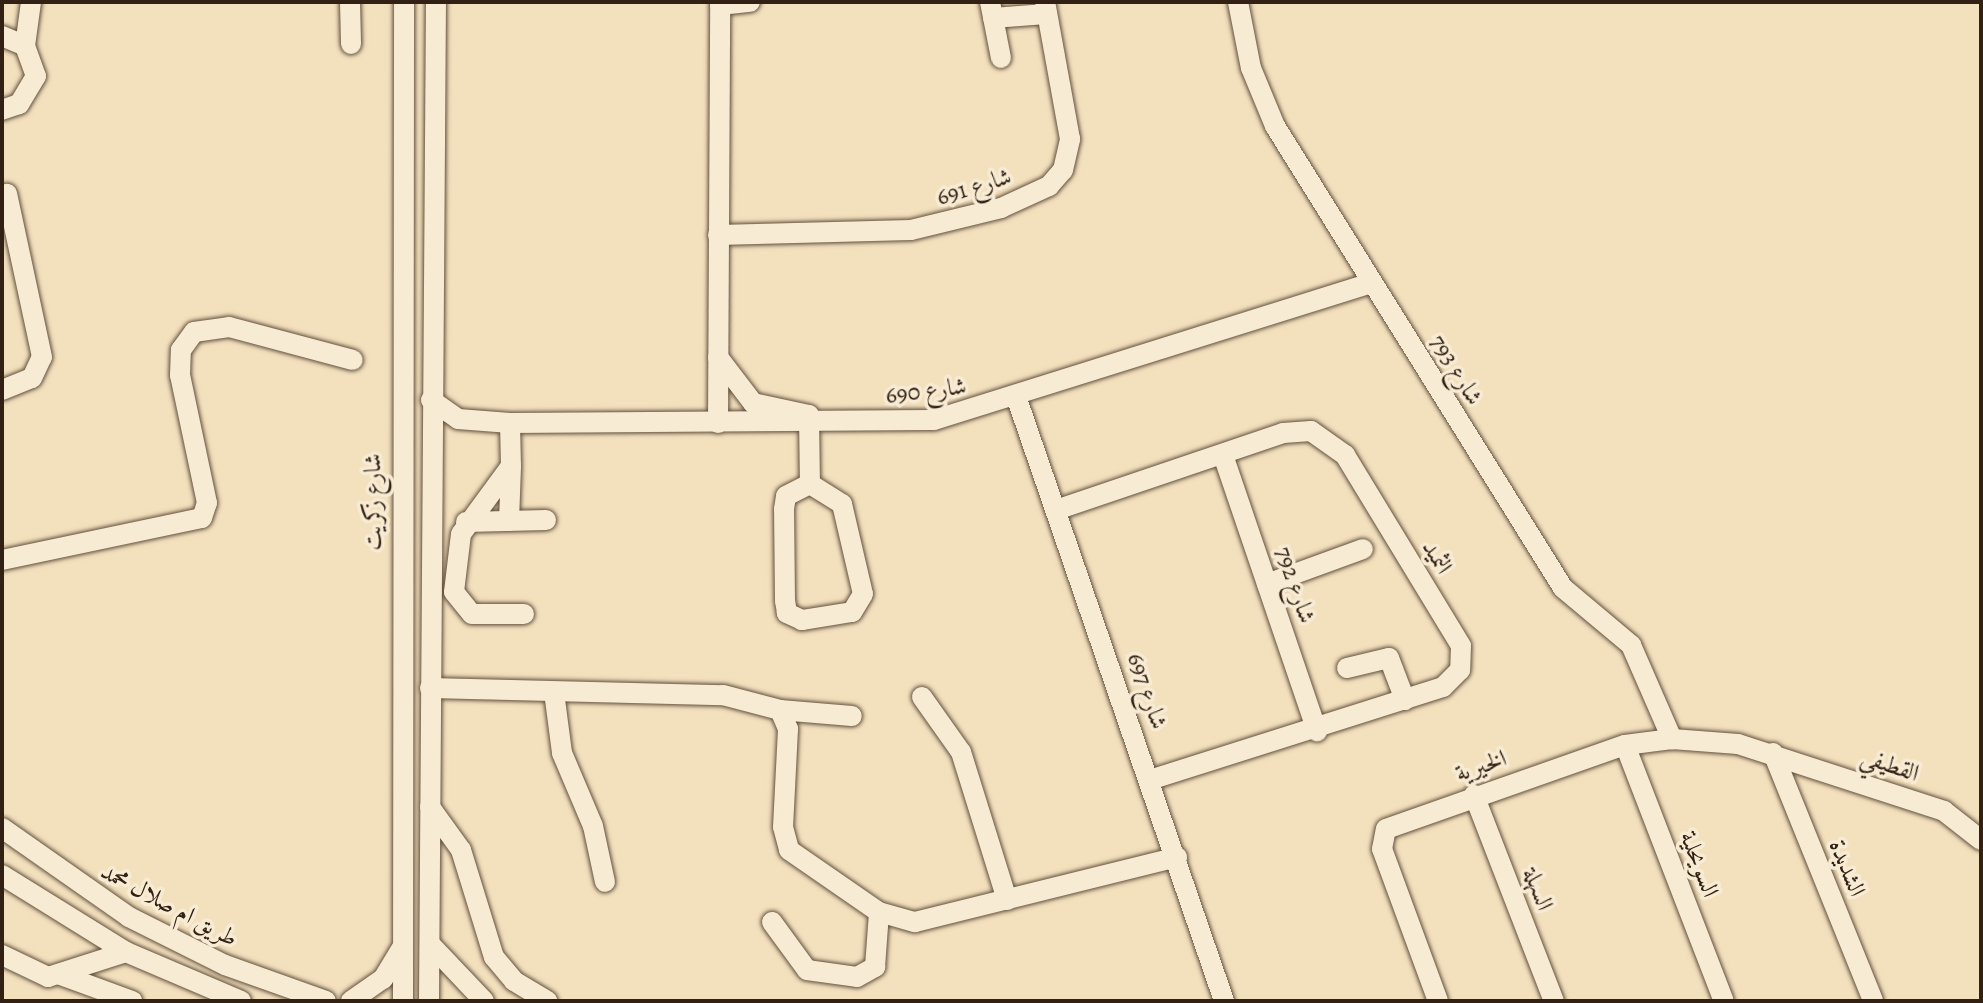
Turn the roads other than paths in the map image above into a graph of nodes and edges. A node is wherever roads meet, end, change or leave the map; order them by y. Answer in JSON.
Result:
{"nodes":[{"id":1,"x":31,"y":2,"type":"edge"},
{"id":2,"x":350,"y":2,"type":"edge"},
{"id":3,"x":404,"y":2,"type":"edge"},
{"id":4,"x":436,"y":2,"type":"edge"},
{"id":5,"x":750,"y":2,"type":"edge"},
{"id":6,"x":1238,"y":2,"type":"edge"},
{"id":7,"x":720,"y":3,"type":"edge"},
{"id":8,"x":1045,"y":8,"type":"edge"},
{"id":9,"x":992,"y":10,"type":"edge"},
{"id":10,"x":2,"y":36,"type":"edge"},
{"id":11,"x":351,"y":44,"type":"dead end"},
{"id":12,"x":25,"y":46,"type":"junction"},
{"id":13,"x":1001,"y":58,"type":"dead end"},
{"id":14,"x":2,"y":110,"type":"edge"},
{"id":15,"x":7,"y":194,"type":"dead end"},
{"id":16,"x":9,"y":231,"type":"edge"},
{"id":17,"x":718,"y":235,"type":"junction"},
{"id":18,"x":1370,"y":283,"type":"junction"},
{"id":19,"x":718,"y":357,"type":"junction"},
{"id":20,"x":353,"y":360,"type":"dead end"},
{"id":21,"x":2,"y":390,"type":"edge"},
{"id":22,"x":1017,"y":399,"type":"junction"},
{"id":23,"x":431,"y":400,"type":"junction"},
{"id":24,"x":468,"y":421,"type":"junction"},
{"id":25,"x":510,"y":423,"type":"junction"},
{"id":26,"x":718,"y":423,"type":"junction"},
{"id":27,"x":812,"y":423,"type":"junction"},
{"id":28,"x":431,"y":443,"type":"junction"},
{"id":29,"x":1223,"y":455,"type":"junction"},
{"id":30,"x":511,"y":466,"type":"junction"},
{"id":31,"x":810,"y":484,"type":"junction"},
{"id":32,"x":1056,"y":510,"type":"junction"},
{"id":33,"x":546,"y":520,"type":"dead end"},
{"id":34,"x":509,"y":521,"type":"junction"},
{"id":35,"x":466,"y":522,"type":"junction"},
{"id":36,"x":1363,"y":549,"type":"dead end"},
{"id":37,"x":2,"y":560,"type":"edge"},
{"id":38,"x":1267,"y":584,"type":"junction"},
{"id":39,"x":524,"y":614,"type":"dead end"},
{"id":40,"x":1347,"y":668,"type":"dead end"},
{"id":41,"x":430,"y":688,"type":"junction"},
{"id":42,"x":554,"y":692,"type":"junction"},
{"id":43,"x":922,"y":697,"type":"dead end"},
{"id":44,"x":1405,"y":700,"type":"junction"},
{"id":45,"x":780,"y":710,"type":"junction"},
{"id":46,"x":852,"y":716,"type":"dead end"},
{"id":47,"x":1317,"y":731,"type":"junction"},
{"id":48,"x":1672,"y":739,"type":"junction"},
{"id":49,"x":1625,"y":745,"type":"junction"},
{"id":50,"x":1773,"y":753,"type":"junction"},
{"id":51,"x":1150,"y":780,"type":"junction"},
{"id":52,"x":1474,"y":795,"type":"junction"},
{"id":53,"x":430,"y":807,"type":"junction"},
{"id":54,"x":2,"y":828,"type":"edge"},
{"id":55,"x":1981,"y":840,"type":"edge"},
{"id":56,"x":1177,"y":857,"type":"junction"},
{"id":57,"x":2,"y":875,"type":"edge"},
{"id":58,"x":605,"y":882,"type":"dead end"},
{"id":59,"x":1007,"y":900,"type":"junction"},
{"id":60,"x":879,"y":912,"type":"junction"},
{"id":61,"x":772,"y":922,"type":"dead end"},
{"id":62,"x":404,"y":944,"type":"junction"},
{"id":63,"x":431,"y":945,"type":"junction"},
{"id":64,"x":126,"y":952,"type":"junction"},
{"id":65,"x":2,"y":955,"type":"edge"},
{"id":66,"x":61,"y":975,"type":"junction"},
{"id":67,"x":233,"y":999,"type":"edge"},
{"id":68,"x":132,"y":1001,"type":"edge"},
{"id":69,"x":326,"y":1001,"type":"edge"},
{"id":70,"x":351,"y":1001,"type":"edge"},
{"id":71,"x":403,"y":1001,"type":"edge"},
{"id":72,"x":429,"y":1001,"type":"edge"},
{"id":73,"x":484,"y":1001,"type":"edge"},
{"id":74,"x":547,"y":1001,"type":"edge"},
{"id":75,"x":1224,"y":1001,"type":"edge"},
{"id":76,"x":1438,"y":1001,"type":"edge"},
{"id":77,"x":1554,"y":1001,"type":"edge"},
{"id":78,"x":1724,"y":1001,"type":"edge"},
{"id":79,"x":1873,"y":1001,"type":"edge"}],
"edges":[{"from":1,"to":12,"type":"street"},
{"from":2,"to":11,"type":"street"},
{"from":3,"to":62,"type":"street","name":"شارع زكريت"},
{"from":4,"to":23,"type":"street"},
{"from":5,"to":7,"type":"street"},
{"from":6,"to":18,"type":"street","name":"شارع 793"},
{"from":7,"to":17,"type":"street"},
{"from":8,"to":9,"type":"street"},
{"from":8,"to":17,"type":"street","name":"شارع 691"},
{"from":9,"to":13,"type":"street"},
{"from":10,"to":12,"type":"street"},
{"from":12,"to":14,"type":"street"},
{"from":15,"to":16,"type":"street"},
{"from":16,"to":21,"type":"street"},
{"from":17,"to":19,"type":"street"},
{"from":18,"to":22,"type":"street","name":"شارع 690"},
{"from":18,"to":48,"type":"street","name":"شارع 793"},
{"from":19,"to":26,"type":"street"},
{"from":19,"to":27,"type":"street"},
{"from":20,"to":37,"type":"street"},
{"from":22,"to":27,"type":"street","name":"شارع 690"},
{"from":22,"to":32,"type":"street","name":"شارع 697"},
{"from":23,"to":24,"type":"street","name":"شارع 690"},
{"from":23,"to":28,"type":"street"},
{"from":24,"to":25,"type":"street","name":"شارع 690"},
{"from":24,"to":28,"type":"street"},
{"from":25,"to":26,"type":"street","name":"شارع 690"},
{"from":25,"to":30,"type":"street"},
{"from":26,"to":27,"type":"street","name":"شارع 690"},
{"from":27,"to":31,"type":"street"},
{"from":28,"to":41,"type":"street"},
{"from":29,"to":32,"type":"street","name":"الثميد"},
{"from":29,"to":38,"type":"street","name":"شارع 792"},
{"from":29,"to":44,"type":"street","name":"الثميد"},
{"from":30,"to":34,"type":"street"},
{"from":30,"to":35,"type":"street"},
{"from":31,"to":31,"type":"street"},
{"from":32,"to":51,"type":"street","name":"شارع 697"},
{"from":33,"to":34,"type":"street"},
{"from":34,"to":35,"type":"street"},
{"from":35,"to":39,"type":"street"},
{"from":36,"to":38,"type":"street"},
{"from":38,"to":47,"type":"street","name":"شارع 792"},
{"from":40,"to":44,"type":"street"},
{"from":41,"to":42,"type":"street"},
{"from":41,"to":53,"type":"street"},
{"from":42,"to":45,"type":"street"},
{"from":42,"to":58,"type":"street"},
{"from":43,"to":59,"type":"street"},
{"from":44,"to":47,"type":"street","name":"الثميد"},
{"from":45,"to":46,"type":"street"},
{"from":45,"to":60,"type":"street"},
{"from":47,"to":51,"type":"street","name":"الثميد"},
{"from":48,"to":49,"type":"street","name":"الخيرية"},
{"from":48,"to":50,"type":"street","name":"الخيرية"},
{"from":49,"to":52,"type":"street","name":"الخيرية"},
{"from":49,"to":78,"type":"street","name":"السويحلية"},
{"from":50,"to":55,"type":"street","name":"القطيفي"},
{"from":50,"to":79,"type":"street","name":"الشديدة"},
{"from":51,"to":56,"type":"street","name":"شارع 697"},
{"from":52,"to":76,"type":"street","name":"الخيرية"},
{"from":52,"to":77,"type":"street","name":"السهلة"},
{"from":53,"to":63,"type":"street"},
{"from":53,"to":74,"type":"street"},
{"from":54,"to":69,"type":"street","name":"طريق ام صلال محمد"},
{"from":56,"to":59,"type":"street"},
{"from":56,"to":75,"type":"street","name":"شارع 697"},
{"from":57,"to":64,"type":"street"},
{"from":59,"to":60,"type":"street"},
{"from":60,"to":61,"type":"street"},
{"from":62,"to":70,"type":"street"},
{"from":62,"to":71,"type":"street","name":"شارع زكريت"},
{"from":63,"to":72,"type":"street"},
{"from":63,"to":73,"type":"street"},
{"from":64,"to":66,"type":"street"},
{"from":64,"to":67,"type":"street"},
{"from":65,"to":66,"type":"street"},
{"from":66,"to":68,"type":"street"}]}
